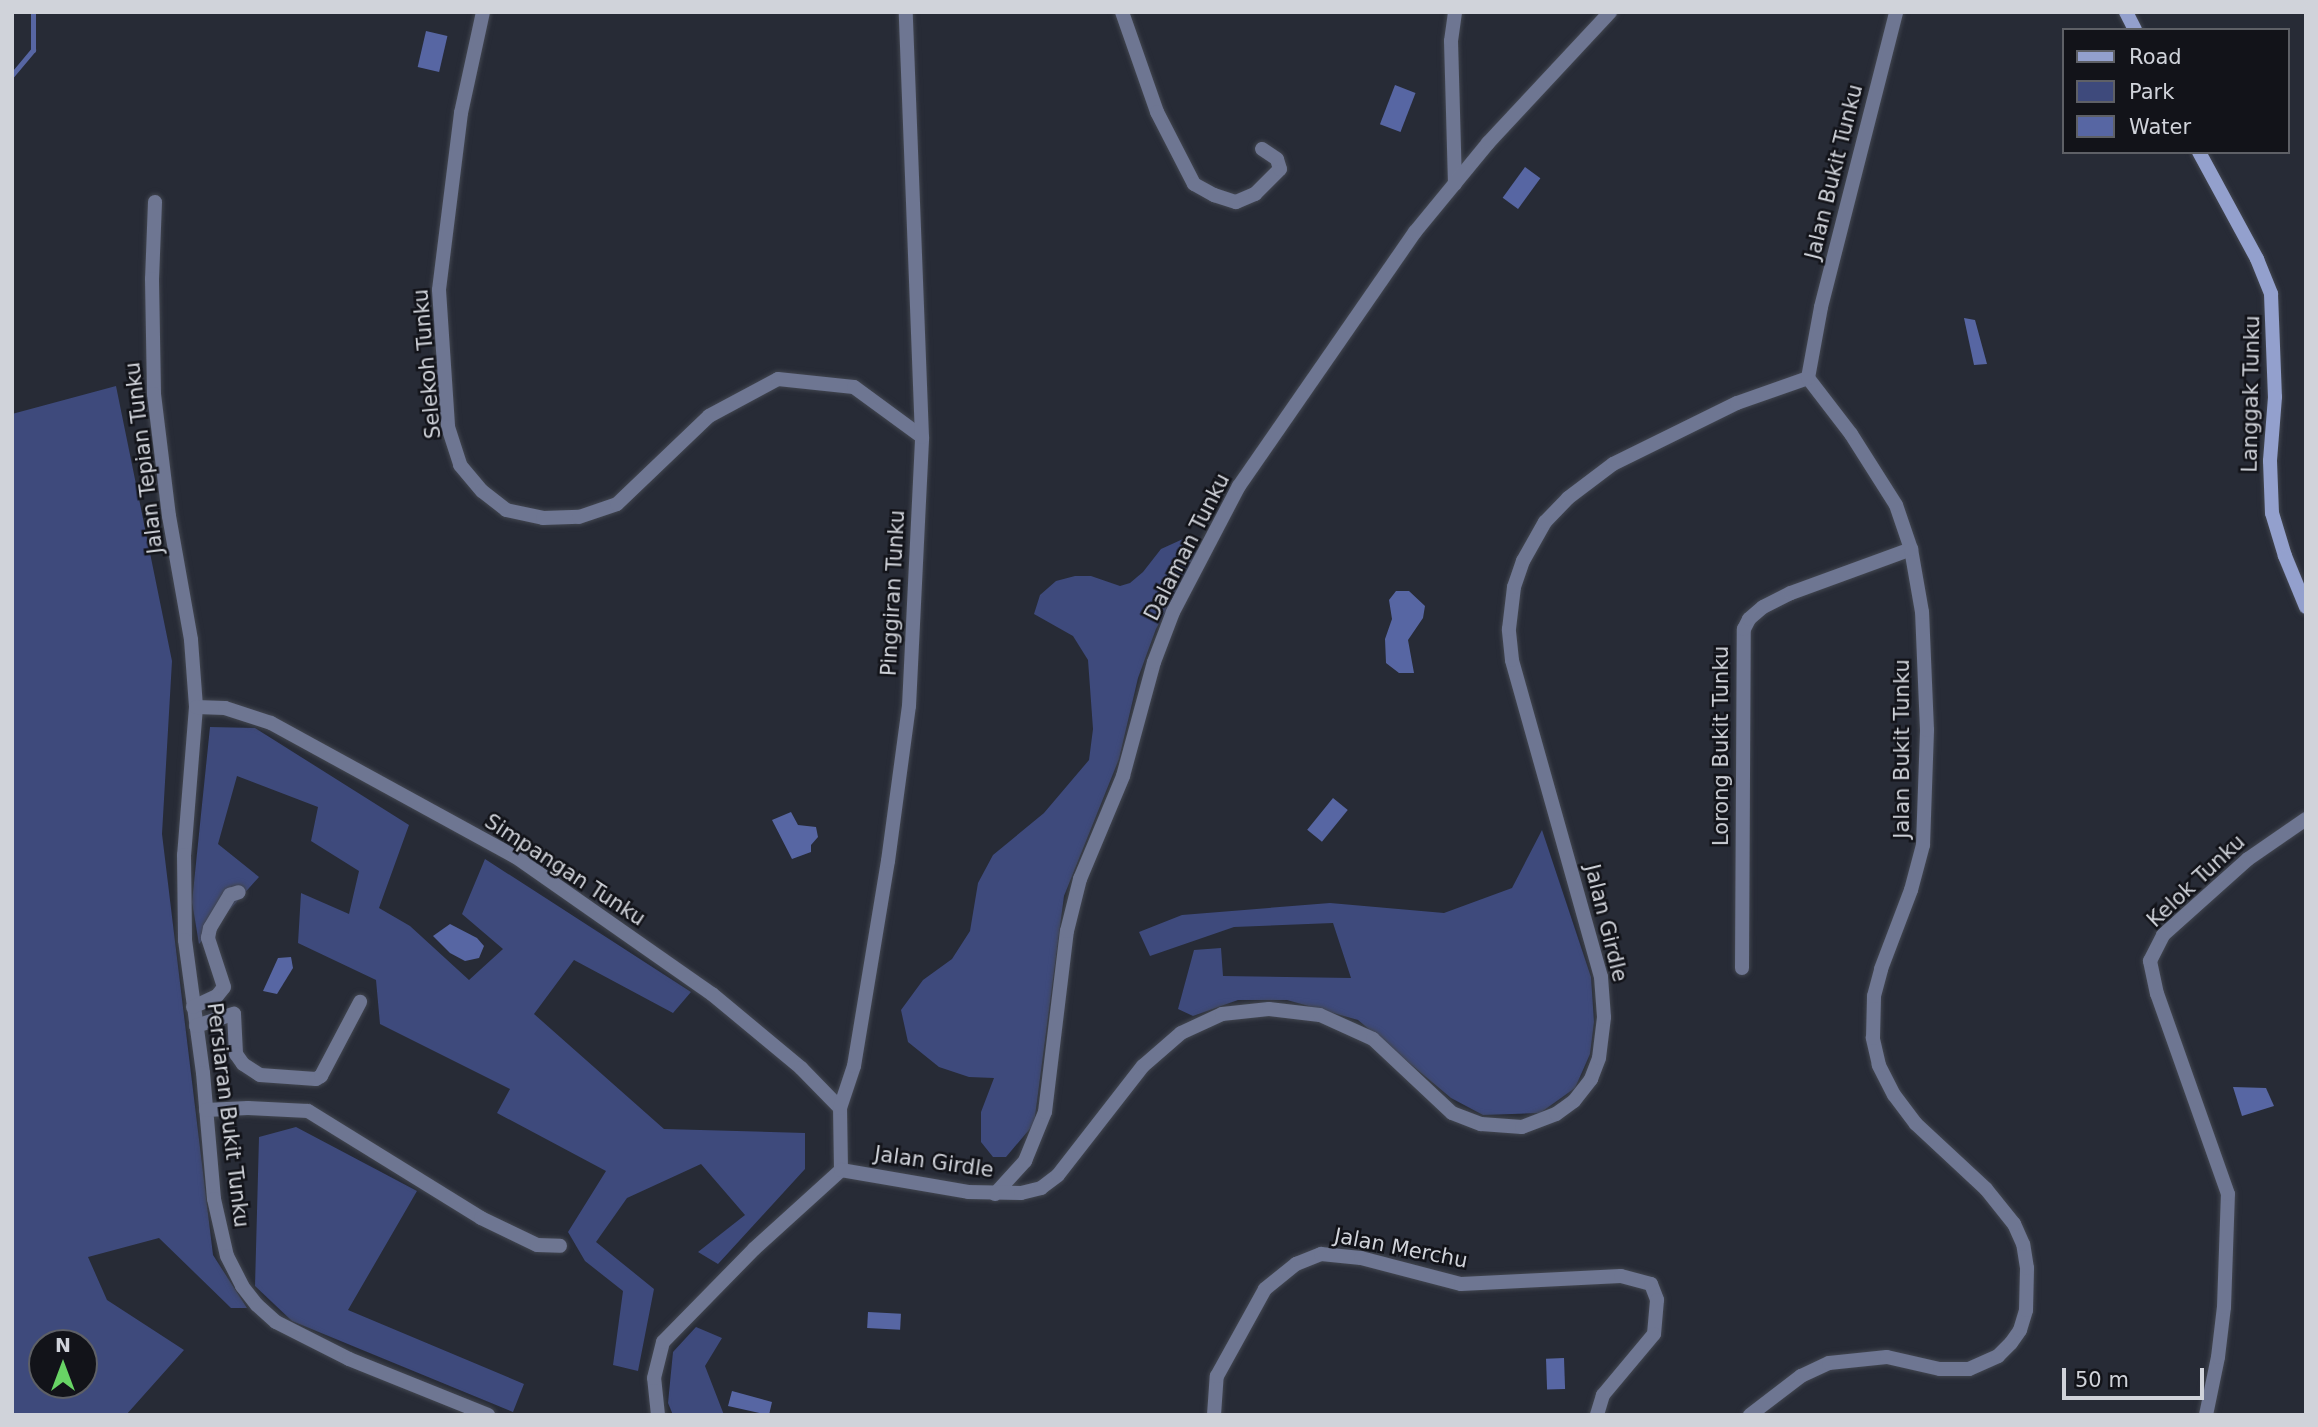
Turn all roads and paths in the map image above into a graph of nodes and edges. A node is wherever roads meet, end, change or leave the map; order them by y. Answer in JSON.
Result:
{"nodes":[{"id":1,"x":482,"y":12,"type":"edge"},
{"id":2,"x":906,"y":12,"type":"edge"},
{"id":3,"x":1122,"y":12,"type":"edge"},
{"id":4,"x":1455,"y":12,"type":"edge"},
{"id":5,"x":1610,"y":12,"type":"edge"},
{"id":6,"x":1896,"y":12,"type":"edge"},
{"id":7,"x":2126,"y":12,"type":"edge"},
{"id":8,"x":2134,"y":28,"type":"edge"},
{"id":9,"x":1262,"y":149,"type":"dead end"},
{"id":10,"x":2200,"y":154,"type":"edge"},
{"id":11,"x":1455,"y":184,"type":"junction"},
{"id":12,"x":155,"y":202,"type":"dead end"},
{"id":13,"x":1808,"y":378,"type":"junction"},
{"id":14,"x":922,"y":437,"type":"junction"},
{"id":15,"x":1911,"y":549,"type":"junction"},
{"id":16,"x":2306,"y":607,"type":"edge"},
{"id":17,"x":196,"y":707,"type":"junction"},
{"id":18,"x":2306,"y":819,"type":"edge"},
{"id":19,"x":239,"y":892,"type":"dead end"},
{"id":20,"x":1742,"y":968,"type":"dead end"},
{"id":21,"x":224,"y":987,"type":"junction"},
{"id":22,"x":360,"y":1002,"type":"dead end"},
{"id":23,"x":193,"y":1007,"type":"junction"},
{"id":24,"x":234,"y":1014,"type":"junction"},
{"id":25,"x":196,"y":1026,"type":"junction"},
{"id":26,"x":840,"y":1108,"type":"junction"},
{"id":27,"x":206,"y":1110,"type":"junction"},
{"id":28,"x":841,"y":1170,"type":"junction"},
{"id":29,"x":995,"y":1194,"type":"junction"},
{"id":30,"x":560,"y":1246,"type":"dead end"},
{"id":31,"x":488,"y":1415,"type":"edge"},
{"id":32,"x":658,"y":1415,"type":"edge"},
{"id":33,"x":1214,"y":1415,"type":"edge"},
{"id":34,"x":1597,"y":1415,"type":"edge"},
{"id":35,"x":1750,"y":1415,"type":"edge"},
{"id":36,"x":2206,"y":1415,"type":"edge"}],
"edges":[{"from":1,"to":14,"type":"street","name":"Selekoh Tunku"},
{"from":2,"to":14,"type":"street","name":"Pinggiran Tunku"},
{"from":3,"to":9,"type":"street"},
{"from":4,"to":11,"type":"street"},
{"from":5,"to":11,"type":"street","name":"Dalaman Tunku"},
{"from":6,"to":13,"type":"street","name":"Jalan Bukit Tunku"},
{"from":7,"to":8,"type":"street"},
{"from":10,"to":16,"type":"street","name":"Langgak Tunku"},
{"from":11,"to":29,"type":"street","name":"Dalaman Tunku"},
{"from":12,"to":17,"type":"street","name":"Jalan Tepian Tunku"},
{"from":13,"to":15,"type":"street","name":"Jalan Bukit Tunku"},
{"from":13,"to":29,"type":"street","name":"Jalan Girdle"},
{"from":14,"to":26,"type":"street","name":"Pinggiran Tunku"},
{"from":15,"to":20,"type":"street","name":"Lorong Bukit Tunku"},
{"from":15,"to":35,"type":"street","name":"Jalan Bukit Tunku"},
{"from":17,"to":23,"type":"street","name":"Persiaran Bukit Tunku"},
{"from":17,"to":26,"type":"street","name":"Simpangan Tunku"},
{"from":18,"to":36,"type":"street","name":"Kelok Tunku"},
{"from":19,"to":21,"type":"street"},
{"from":21,"to":23,"type":"street"},
{"from":21,"to":24,"type":"street"},
{"from":22,"to":24,"type":"street"},
{"from":23,"to":25,"type":"street","name":"Persiaran Bukit Tunku"},
{"from":24,"to":25,"type":"street"},
{"from":25,"to":27,"type":"street","name":"Persiaran Bukit Tunku"},
{"from":26,"to":28,"type":"street","name":"Pinggiran Tunku"},
{"from":27,"to":30,"type":"street"},
{"from":27,"to":31,"type":"street","name":"Persiaran Bukit Tunku"},
{"from":28,"to":29,"type":"street","name":"Jalan Girdle"},
{"from":28,"to":32,"type":"street"},
{"from":33,"to":34,"type":"street","name":"Jalan Merchu"}]}
